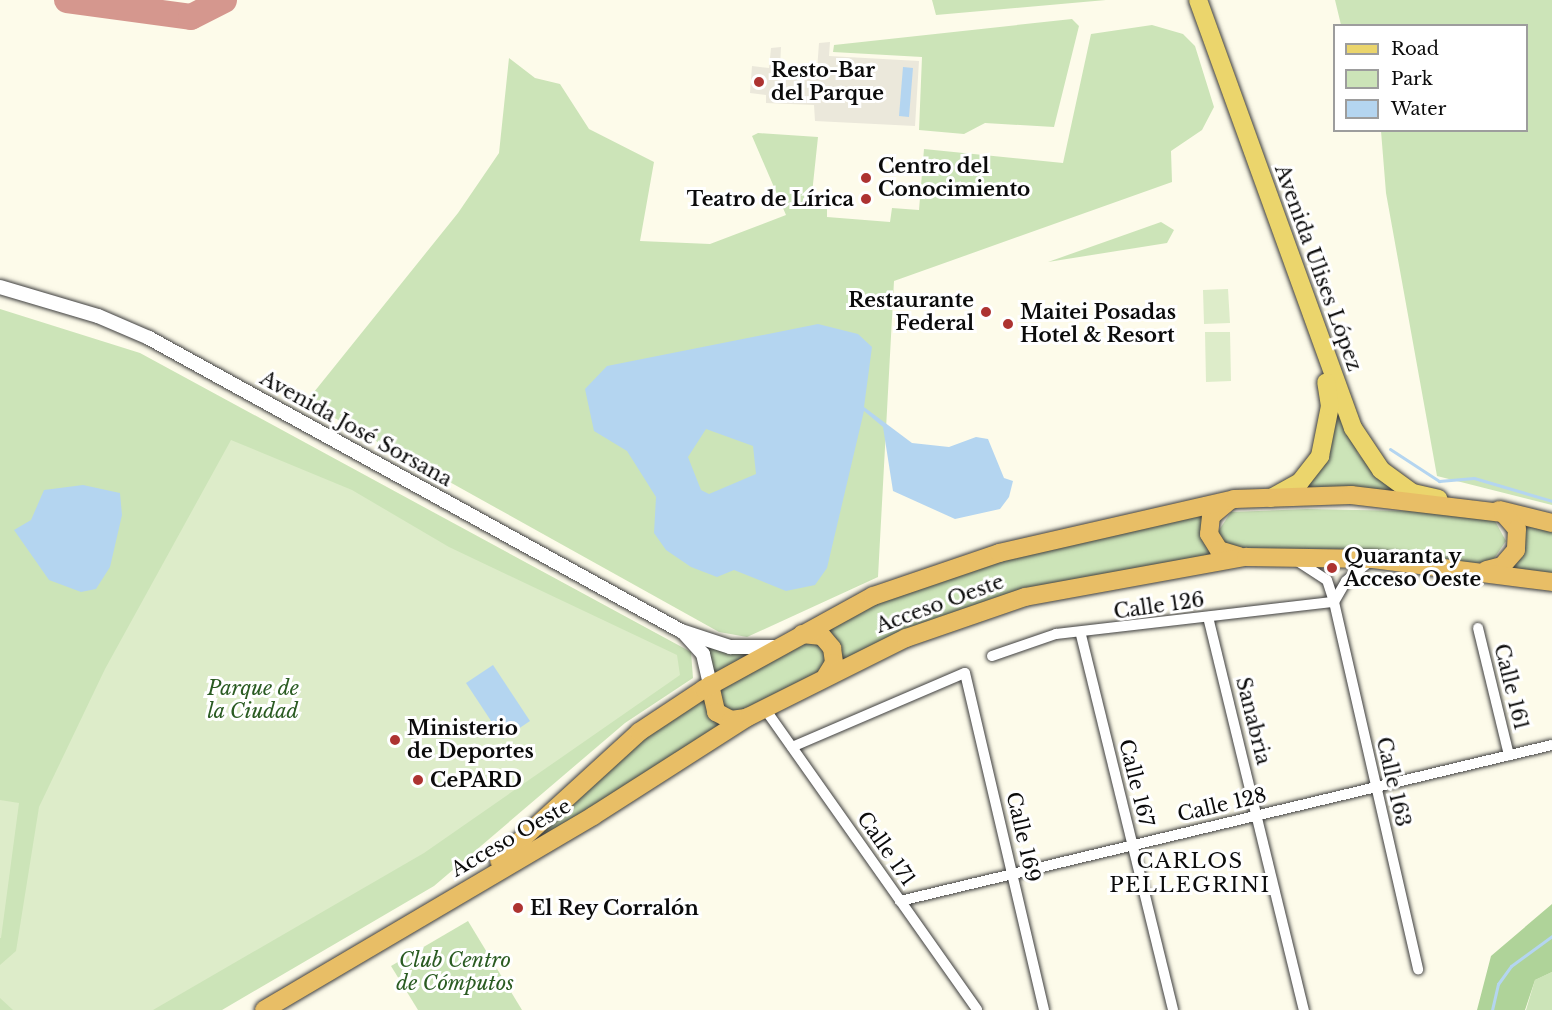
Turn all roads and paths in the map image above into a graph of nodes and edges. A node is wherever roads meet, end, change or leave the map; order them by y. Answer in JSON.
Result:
{"nodes":[{"id":1,"x":1192,"y":0,"type":"edge"},
{"id":2,"x":1198,"y":0,"type":"edge"},
{"id":3,"x":0,"y":287,"type":"edge"},
{"id":4,"x":1271,"y":498,"type":"junction"},
{"id":5,"x":1233,"y":499,"type":"junction"},
{"id":6,"x":1451,"y":502,"type":"junction"},
{"id":7,"x":1491,"y":509,"type":"junction"},
{"id":8,"x":1552,"y":523,"type":"edge"},
{"id":9,"x":1246,"y":557,"type":"junction"},
{"id":10,"x":1288,"y":557,"type":"junction"},
{"id":11,"x":1373,"y":560,"type":"junction"},
{"id":12,"x":1482,"y":570,"type":"junction"},
{"id":13,"x":1552,"y":582,"type":"edge"},
{"id":14,"x":1334,"y":602,"type":"junction"},
{"id":15,"x":1208,"y":616,"type":"junction"},
{"id":16,"x":1478,"y":628,"type":"dead end"},
{"id":17,"x":681,"y":631,"type":"junction"},
{"id":18,"x":800,"y":635,"type":"junction"},
{"id":19,"x":1081,"y":636,"type":"junction"},
{"id":20,"x":775,"y":646,"type":"junction"},
{"id":21,"x":992,"y":656,"type":"dead end"},
{"id":22,"x":826,"y":676,"type":"junction"},
{"id":23,"x":710,"y":685,"type":"junction"},
{"id":24,"x":765,"y":709,"type":"junction"},
{"id":25,"x":748,"y":717,"type":"junction"},
{"id":26,"x":1552,"y":745,"type":"edge"},
{"id":27,"x":792,"y":747,"type":"junction"},
{"id":28,"x":1509,"y":755,"type":"junction"},
{"id":29,"x":1376,"y":787,"type":"junction"},
{"id":30,"x":1257,"y":815,"type":"junction"},
{"id":31,"x":1133,"y":845,"type":"junction"},
{"id":32,"x":1013,"y":874,"type":"junction"},
{"id":33,"x":900,"y":901,"type":"junction"},
{"id":34,"x":446,"y":902,"type":"junction"},
{"id":35,"x":1418,"y":970,"type":"dead end"},
{"id":36,"x":264,"y":1010,"type":"edge"},
{"id":37,"x":977,"y":1010,"type":"edge"},
{"id":38,"x":1044,"y":1010,"type":"edge"},
{"id":39,"x":1173,"y":1010,"type":"edge"},
{"id":40,"x":1304,"y":1010,"type":"edge"}],
"edges":[{"from":1,"to":4,"type":"main road","name":"Avenida Ulises López"},
{"from":2,"to":6,"type":"main road","name":"Avenida Ulises López"},
{"from":3,"to":17,"type":"street","name":"Avenida José Sorsana"},
{"from":4,"to":5,"type":"highway","name":"Acceso Oeste"},
{"from":4,"to":6,"type":"highway","name":"Acceso Oeste"},
{"from":5,"to":9,"type":"highway"},
{"from":5,"to":18,"type":"highway","name":"Acceso Oeste"},
{"from":6,"to":7,"type":"highway","name":"Acceso Oeste"},
{"from":7,"to":8,"type":"highway","name":"Acceso Oeste"},
{"from":7,"to":12,"type":"highway"},
{"from":9,"to":10,"type":"highway","name":"Acceso Oeste"},
{"from":9,"to":22,"type":"highway","name":"Acceso Oeste"},
{"from":10,"to":11,"type":"highway","name":"Acceso Oeste"},
{"from":10,"to":14,"type":"street","name":"Calle 163"},
{"from":11,"to":12,"type":"highway","name":"Acceso Oeste"},
{"from":11,"to":14,"type":"street"},
{"from":12,"to":13,"type":"highway","name":"Acceso Oeste"},
{"from":14,"to":15,"type":"street","name":"Calle 126"},
{"from":14,"to":29,"type":"street","name":"Calle 163"},
{"from":15,"to":19,"type":"street","name":"Calle 126"},
{"from":15,"to":30,"type":"street","name":"Sanabria"},
{"from":16,"to":28,"type":"street","name":"Calle 161"},
{"from":17,"to":20,"type":"street","name":"Avenida José Sorsana"},
{"from":17,"to":23,"type":"street","name":"Avenida José Sorsana"},
{"from":18,"to":20,"type":"highway","name":"Acceso Oeste"},
{"from":18,"to":22,"type":"highway"},
{"from":19,"to":21,"type":"street","name":"Calle 126"},
{"from":19,"to":31,"type":"street","name":"Calle 167"},
{"from":20,"to":23,"type":"highway","name":"Acceso Oeste"},
{"from":22,"to":24,"type":"highway","name":"Acceso Oeste"},
{"from":23,"to":25,"type":"highway"},
{"from":23,"to":34,"type":"highway","name":"Acceso Oeste"},
{"from":24,"to":25,"type":"highway","name":"Acceso Oeste"},
{"from":24,"to":27,"type":"street","name":"Calle 171"},
{"from":25,"to":34,"type":"highway","name":"Acceso Oeste"},
{"from":26,"to":28,"type":"street","name":"Calle 128"},
{"from":27,"to":32,"type":"street","name":"Calle 169"},
{"from":27,"to":33,"type":"street","name":"Calle 171"},
{"from":28,"to":29,"type":"street","name":"Calle 128"},
{"from":29,"to":30,"type":"street","name":"Calle 128"},
{"from":29,"to":35,"type":"street","name":"Calle 163"},
{"from":30,"to":31,"type":"street","name":"Calle 128"},
{"from":30,"to":40,"type":"street","name":"Sanabria"},
{"from":31,"to":32,"type":"street","name":"Calle 128"},
{"from":31,"to":39,"type":"street","name":"Calle 167"},
{"from":32,"to":33,"type":"street","name":"Calle 128"},
{"from":32,"to":38,"type":"street","name":"Calle 169"},
{"from":33,"to":37,"type":"street","name":"Calle 171"},
{"from":34,"to":36,"type":"highway"}]}
